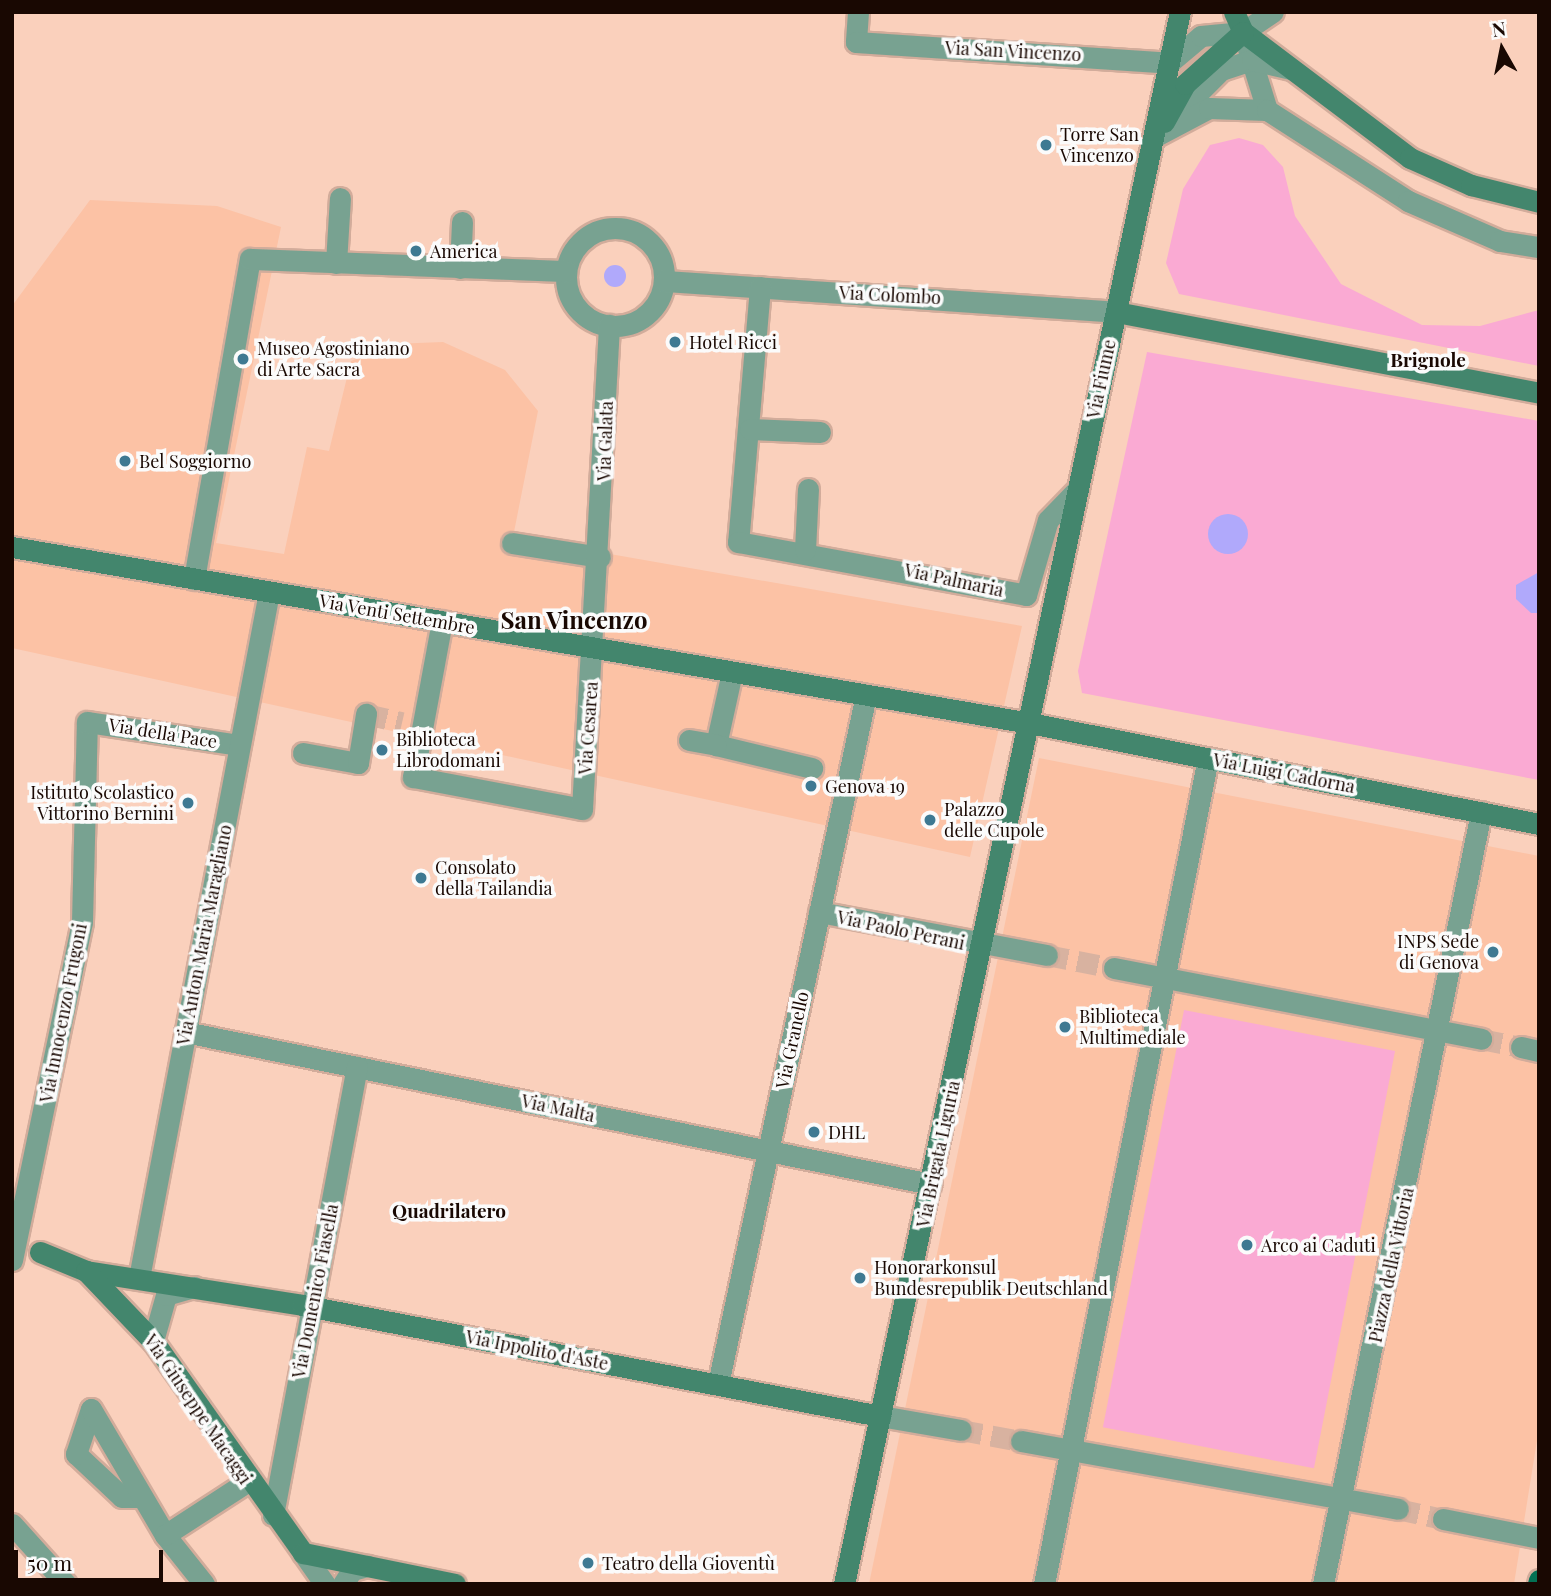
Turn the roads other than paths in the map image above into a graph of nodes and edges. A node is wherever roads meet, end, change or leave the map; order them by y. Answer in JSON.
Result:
{"nodes":[{"id":1,"x":858,"y":12,"type":"edge"},
{"id":2,"x":1180,"y":12,"type":"edge"},
{"id":3,"x":1273,"y":12,"type":"edge"},
{"id":4,"x":1239,"y":22,"type":"edge"},
{"id":5,"x":1252,"y":60,"type":"junction"},
{"id":6,"x":1168,"y":63,"type":"junction"},
{"id":7,"x":1304,"y":73,"type":"junction"},
{"id":8,"x":1185,"y":84,"type":"junction"},
{"id":9,"x":1267,"y":110,"type":"junction"},
{"id":10,"x":1156,"y":136,"type":"junction"},
{"id":11,"x":340,"y":198,"type":"dead end"},
{"id":12,"x":1539,"y":202,"type":"edge"},
{"id":13,"x":462,"y":222,"type":"dead end"},
{"id":14,"x":1539,"y":247,"type":"edge"},
{"id":15,"x":337,"y":263,"type":"junction"},
{"id":16,"x":460,"y":268,"type":"junction"},
{"id":17,"x":566,"y":271,"type":"junction"},
{"id":18,"x":665,"y":281,"type":"junction"},
{"id":19,"x":760,"y":287,"type":"junction"},
{"id":20,"x":1116,"y":312,"type":"junction"},
{"id":21,"x":609,"y":325,"type":"junction"},
{"id":22,"x":1539,"y":393,"type":"edge"},
{"id":23,"x":750,"y":429,"type":"junction"},
{"id":24,"x":820,"y":432,"type":"dead end"},
{"id":25,"x":808,"y":489,"type":"dead end"},
{"id":26,"x":1078,"y":489,"type":"junction"},
{"id":27,"x":512,"y":542,"type":"dead end"},
{"id":28,"x":12,"y":547,"type":"edge"},
{"id":29,"x":805,"y":550,"type":"junction"},
{"id":30,"x":600,"y":557,"type":"junction"},
{"id":31,"x":194,"y":579,"type":"junction"},
{"id":32,"x":269,"y":592,"type":"junction"},
{"id":33,"x":442,"y":621,"type":"junction"},
{"id":34,"x":593,"y":648,"type":"junction"},
{"id":35,"x":732,"y":672,"type":"junction"},
{"id":36,"x":866,"y":695,"type":"junction"},
{"id":37,"x":366,"y":714,"type":"dead end"},
{"id":38,"x":87,"y":722,"type":"joint"},
{"id":39,"x":1030,"y":723,"type":"junction"},
{"id":40,"x":689,"y":740,"type":"dead end"},
{"id":41,"x":239,"y":745,"type":"junction"},
{"id":42,"x":716,"y":745,"type":"junction"},
{"id":43,"x":303,"y":753,"type":"dead end"},
{"id":44,"x":1208,"y":758,"type":"junction"},
{"id":45,"x":812,"y":768,"type":"dead end"},
{"id":46,"x":1481,"y":812,"type":"junction"},
{"id":47,"x":1539,"y":824,"type":"edge"},
{"id":48,"x":820,"y":912,"type":"junction"},
{"id":49,"x":983,"y":947,"type":"junction"},
{"id":50,"x":1047,"y":955,"type":"tunnel mouth"},
{"id":51,"x":1114,"y":968,"type":"tunnel mouth"},
{"id":52,"x":1164,"y":978,"type":"junction"},
{"id":53,"x":185,"y":1032,"type":"junction"},
{"id":54,"x":1439,"y":1032,"type":"junction"},
{"id":55,"x":1481,"y":1039,"type":"tunnel mouth"},
{"id":56,"x":357,"y":1067,"type":"junction"},
{"id":57,"x":768,"y":1151,"type":"junction"},
{"id":58,"x":931,"y":1184,"type":"junction"},
{"id":59,"x":18,"y":1199,"type":"edge"},
{"id":60,"x":40,"y":1252,"type":"dead end"},
{"id":61,"x":12,"y":1260,"type":"edge"},
{"id":62,"x":86,"y":1271,"type":"junction"},
{"id":63,"x":139,"y":1278,"type":"junction"},
{"id":64,"x":194,"y":1287,"type":"junction"},
{"id":65,"x":312,"y":1307,"type":"junction"},
{"id":66,"x":153,"y":1341,"type":"junction"},
{"id":67,"x":718,"y":1384,"type":"junction"},
{"id":68,"x":880,"y":1416,"type":"junction"},
{"id":69,"x":961,"y":1430,"type":"tunnel mouth"},
{"id":70,"x":1021,"y":1441,"type":"tunnel mouth"},
{"id":71,"x":1072,"y":1445,"type":"junction"},
{"id":72,"x":248,"y":1481,"type":"junction"},
{"id":73,"x":137,"y":1497,"type":"dead end"},
{"id":74,"x":1341,"y":1499,"type":"junction"},
{"id":75,"x":1398,"y":1509,"type":"tunnel mouth"},
{"id":76,"x":272,"y":1515,"type":"junction"},
{"id":77,"x":1443,"y":1519,"type":"tunnel mouth"},
{"id":78,"x":12,"y":1524,"type":"edge"},
{"id":79,"x":165,"y":1535,"type":"junction"},
{"id":80,"x":1539,"y":1538,"type":"edge"},
{"id":81,"x":303,"y":1553,"type":"junction"},
{"id":82,"x":367,"y":1566,"type":"junction"},
{"id":83,"x":66,"y":1584,"type":"edge"},
{"id":84,"x":204,"y":1584,"type":"edge"},
{"id":85,"x":325,"y":1584,"type":"edge"},
{"id":86,"x":343,"y":1584,"type":"edge"},
{"id":87,"x":455,"y":1584,"type":"edge"},
{"id":88,"x":844,"y":1584,"type":"edge"},
{"id":89,"x":1044,"y":1584,"type":"edge"},
{"id":90,"x":1323,"y":1584,"type":"edge"}],
"edges":[{"from":1,"to":6,"type":"street","name":"Via San Vincenzo"},
{"from":2,"to":6,"type":"street","name":"Via Fiume"},
{"from":3,"to":4,"type":"street"},
{"from":4,"to":5,"type":"street"},
{"from":4,"to":6,"type":"street"},
{"from":4,"to":7,"type":"street"},
{"from":4,"to":8,"type":"street"},
{"from":5,"to":7,"type":"street"},
{"from":5,"to":9,"type":"street"},
{"from":5,"to":10,"type":"street"},
{"from":6,"to":8,"type":"street"},
{"from":6,"to":10,"type":"street","name":"Via Fiume"},
{"from":7,"to":12,"type":"street"},
{"from":8,"to":10,"type":"street"},
{"from":9,"to":10,"type":"street"},
{"from":9,"to":14,"type":"street"},
{"from":10,"to":20,"type":"street","name":"Via Fiume"},
{"from":11,"to":15,"type":"street"},
{"from":13,"to":16,"type":"street"},
{"from":15,"to":16,"type":"street"},
{"from":15,"to":31,"type":"street"},
{"from":16,"to":17,"type":"street"},
{"from":17,"to":18,"type":"street"},
{"from":17,"to":21,"type":"street"},
{"from":18,"to":19,"type":"street","name":"Via Colombo"},
{"from":18,"to":21,"type":"street"},
{"from":19,"to":20,"type":"street","name":"Via Colombo"},
{"from":19,"to":23,"type":"street"},
{"from":20,"to":22,"type":"street"},
{"from":20,"to":26,"type":"street","name":"Via Fiume"},
{"from":21,"to":30,"type":"street","name":"Via Galata"},
{"from":23,"to":24,"type":"street"},
{"from":23,"to":29,"type":"street","name":"Via Palmaria"},
{"from":25,"to":29,"type":"street"},
{"from":26,"to":29,"type":"street","name":"Via Palmaria"},
{"from":26,"to":39,"type":"street","name":"Via Fiume"},
{"from":27,"to":30,"type":"street"},
{"from":28,"to":31,"type":"street","name":"Via Venti Settembre"},
{"from":30,"to":34,"type":"street","name":"Via Galata"},
{"from":31,"to":32,"type":"street","name":"Via Venti Settembre"},
{"from":32,"to":33,"type":"street","name":"Via Venti Settembre"},
{"from":32,"to":41,"type":"street","name":"Via Anton Maria Maragliano"},
{"from":33,"to":34,"type":"street","name":"Via Venti Settembre"},
{"from":33,"to":34,"type":"street","name":"Via Cesarea"},
{"from":34,"to":35,"type":"street","name":"Via Venti Settembre"},
{"from":35,"to":36,"type":"street","name":"Via Venti Settembre"},
{"from":35,"to":42,"type":"street"},
{"from":36,"to":39,"type":"street","name":"Via Venti Settembre"},
{"from":36,"to":48,"type":"street","name":"Via Granello"},
{"from":37,"to":43,"type":"street"},
{"from":38,"to":41,"type":"street","name":"Via della Pace"},
{"from":38,"to":59,"type":"street","name":"Via Innocenzo Frugoni"},
{"from":39,"to":44,"type":"street","name":"Via Luigi Cadorna"},
{"from":39,"to":49,"type":"street","name":"Via Brigata Liguria"},
{"from":40,"to":42,"type":"street"},
{"from":41,"to":53,"type":"street","name":"Via Anton Maria Maragliano"},
{"from":42,"to":45,"type":"street"},
{"from":44,"to":46,"type":"street","name":"Via Luigi Cadorna"},
{"from":44,"to":52,"type":"street"},
{"from":46,"to":47,"type":"street","name":"Via Luigi Cadorna"},
{"from":46,"to":54,"type":"street","name":"Piazza della Vittoria"},
{"from":48,"to":49,"type":"street","name":"Via Paolo Perani"},
{"from":48,"to":57,"type":"street","name":"Via Granello"},
{"from":49,"to":50,"type":"street"},
{"from":49,"to":58,"type":"street","name":"Via Brigata Liguria"},
{"from":51,"to":52,"type":"street"},
{"from":52,"to":54,"type":"street"},
{"from":52,"to":71,"type":"street"},
{"from":53,"to":56,"type":"street","name":"Via Malta"},
{"from":53,"to":63,"type":"street","name":"Via Anton Maria Maragliano"},
{"from":54,"to":55,"type":"street"},
{"from":54,"to":74,"type":"street","name":"Piazza della Vittoria"},
{"from":56,"to":57,"type":"street","name":"Via Malta"},
{"from":56,"to":65,"type":"street","name":"Via Domenico Fiasella"},
{"from":57,"to":58,"type":"street","name":"Via Malta"},
{"from":57,"to":67,"type":"street","name":"Via Granello"},
{"from":58,"to":68,"type":"street","name":"Via Brigata Liguria"},
{"from":59,"to":61,"type":"street","name":"Via Innocenzo Frugoni"},
{"from":60,"to":62,"type":"street","name":"Via Ippolito d'Aste"},
{"from":62,"to":63,"type":"street","name":"Via Ippolito d'Aste"},
{"from":62,"to":66,"type":"street","name":"Via Giuseppe Macaggi"},
{"from":63,"to":64,"type":"street","name":"Via Ippolito d'Aste"},
{"from":64,"to":65,"type":"street","name":"Via Ippolito d'Aste"},
{"from":64,"to":66,"type":"street"},
{"from":65,"to":67,"type":"street","name":"Via Ippolito d'Aste"},
{"from":65,"to":76,"type":"street","name":"Via Domenico Fiasella"},
{"from":66,"to":72,"type":"street","name":"Via Giuseppe Macaggi"},
{"from":67,"to":68,"type":"street","name":"Via Ippolito d'Aste"},
{"from":68,"to":69,"type":"street"},
{"from":68,"to":88,"type":"street","name":"Via Brigata Liguria"},
{"from":70,"to":71,"type":"street"},
{"from":71,"to":74,"type":"street"},
{"from":71,"to":89,"type":"street"},
{"from":72,"to":76,"type":"street","name":"Via Giuseppe Macaggi"},
{"from":72,"to":79,"type":"street"},
{"from":73,"to":79,"type":"street"},
{"from":74,"to":75,"type":"street"},
{"from":74,"to":90,"type":"street","name":"Piazza della Vittoria"},
{"from":76,"to":81,"type":"street","name":"Via Giuseppe Macaggi"},
{"from":77,"to":80,"type":"street"},
{"from":78,"to":83,"type":"street"},
{"from":79,"to":84,"type":"street"},
{"from":81,"to":82,"type":"street"},
{"from":81,"to":85,"type":"street","name":"Via Giuseppe Macaggi"},
{"from":82,"to":86,"type":"street"},
{"from":82,"to":87,"type":"street"}]}
